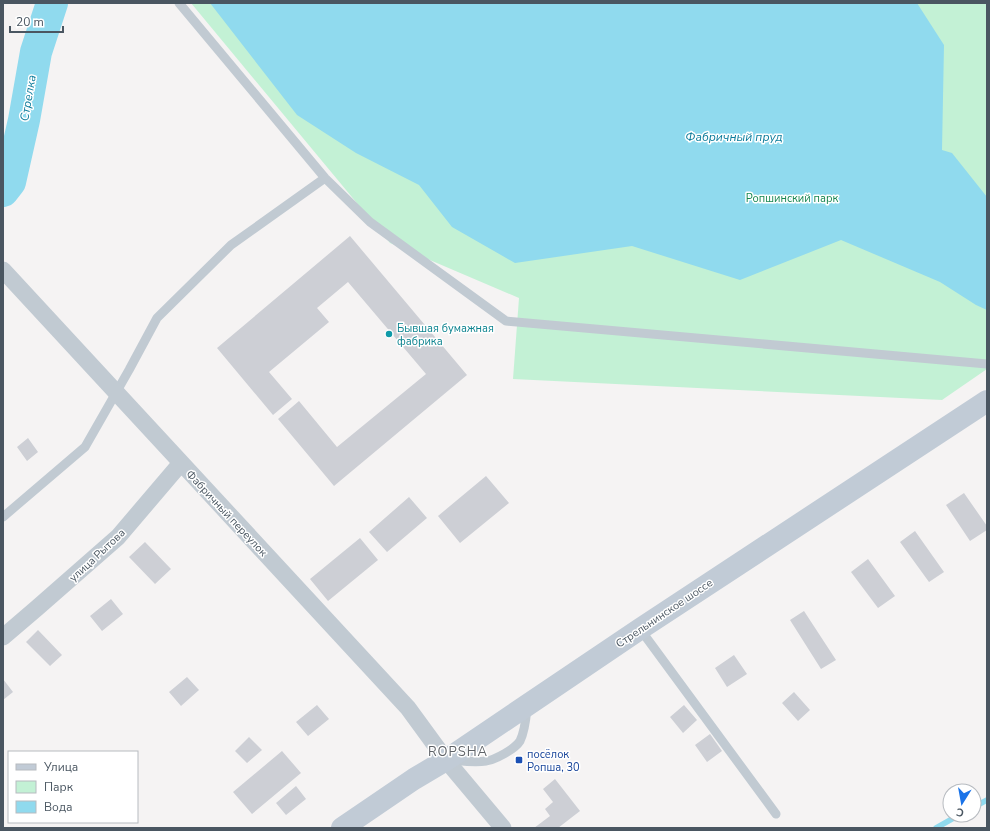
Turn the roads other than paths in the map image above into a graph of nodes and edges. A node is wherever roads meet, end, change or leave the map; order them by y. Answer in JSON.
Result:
{"nodes":[{"id":1,"x":179,"y":3,"type":"edge"},
{"id":2,"x":325,"y":178,"type":"junction"},
{"id":3,"x":3,"y":270,"type":"edge"},
{"id":4,"x":987,"y":364,"type":"edge"},
{"id":5,"x":116,"y":392,"type":"junction"},
{"id":6,"x":987,"y":401,"type":"edge"},
{"id":7,"x":181,"y":463,"type":"junction"},
{"id":8,"x":3,"y":517,"type":"edge"},
{"id":9,"x":640,"y":629,"type":"junction"},
{"id":10,"x":3,"y":637,"type":"edge"},
{"id":11,"x":446,"y":760,"type":"junction"},
{"id":12,"x":776,"y":814,"type":"dead end"},
{"id":13,"x":342,"y":828,"type":"edge"},
{"id":14,"x":503,"y":828,"type":"edge"}],
"edges":[{"from":1,"to":2,"type":"lane"},
{"from":2,"to":4,"type":"lane"},
{"from":2,"to":5,"type":"lane"},
{"from":3,"to":5,"type":"street","name":"Фабричный переулок"},
{"from":5,"to":7,"type":"street","name":"Фабричный переулок"},
{"from":5,"to":8,"type":"lane"},
{"from":6,"to":9,"type":"main road","name":"Стрельнинское шоссе"},
{"from":7,"to":10,"type":"street","name":"улица Рытова"},
{"from":7,"to":11,"type":"street","name":"Фабричный переулок"},
{"from":9,"to":11,"type":"main road","name":"Стрельнинское шоссе"},
{"from":9,"to":12,"type":"lane"},
{"from":11,"to":13,"type":"main road","name":"Стрельнинское шоссе"},
{"from":11,"to":14,"type":"street","name":"Фабричный переулок"}]}
